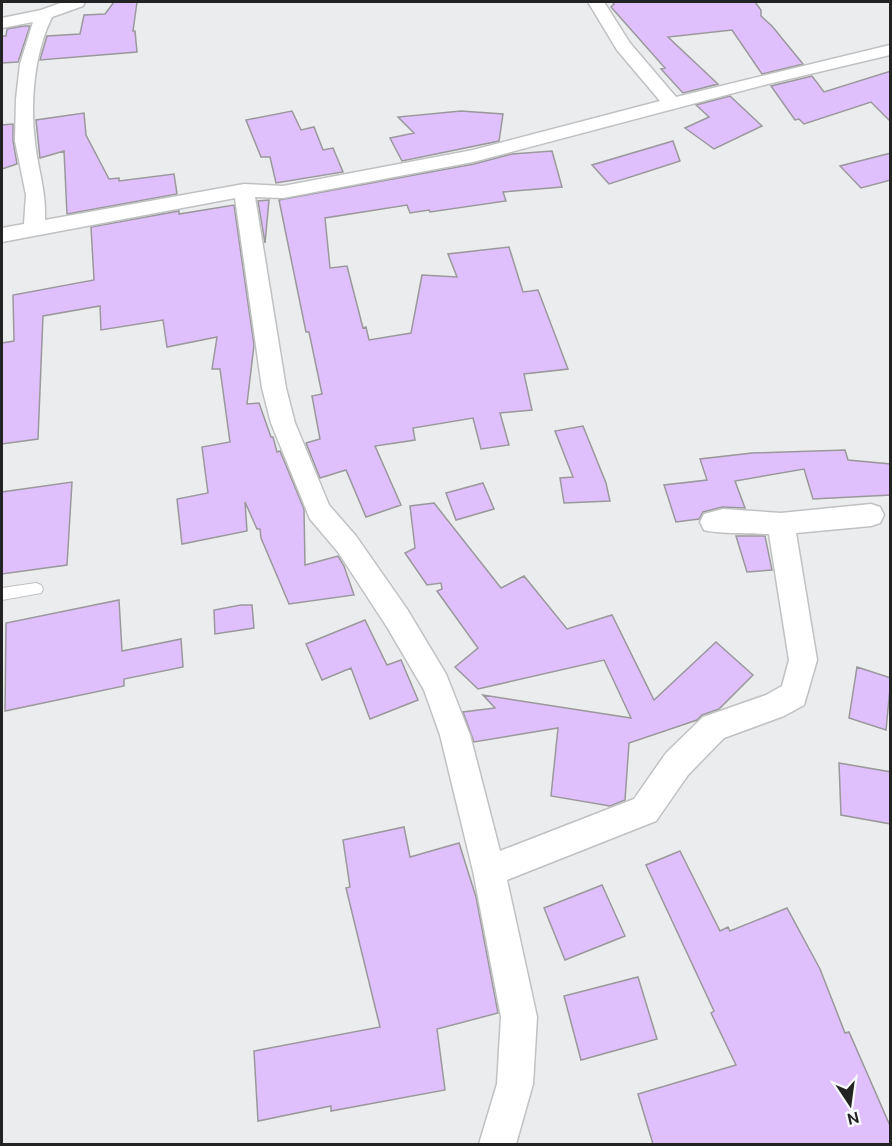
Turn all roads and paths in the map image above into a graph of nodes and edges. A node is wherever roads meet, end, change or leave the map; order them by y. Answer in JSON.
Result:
{"nodes":[{"id":1,"x":76,"y":2,"type":"edge"},
{"id":2,"x":596,"y":2,"type":"edge"},
{"id":3,"x":45,"y":14,"type":"junction"},
{"id":4,"x":2,"y":23,"type":"edge"},
{"id":5,"x":891,"y":50,"type":"edge"},
{"id":6,"x":673,"y":105,"type":"junction"},
{"id":7,"x":244,"y":190,"type":"junction"},
{"id":8,"x":34,"y":230,"type":"junction"},
{"id":9,"x":2,"y":235,"type":"edge"},
{"id":10,"x":871,"y":515,"type":"dead end"},
{"id":11,"x":713,"y":522,"type":"dead end"},
{"id":12,"x":780,"y":524,"type":"junction"},
{"id":13,"x":36,"y":589,"type":"dead end"},
{"id":14,"x":2,"y":594,"type":"edge"},
{"id":15,"x":489,"y":870,"type":"junction"},
{"id":16,"x":498,"y":1144,"type":"edge"}],
"edges":[{"from":1,"to":3,"type":"street"},
{"from":2,"to":6,"type":"street"},
{"from":3,"to":4,"type":"street"},
{"from":3,"to":8,"type":"street"},
{"from":5,"to":6,"type":"street"},
{"from":6,"to":7,"type":"street"},
{"from":7,"to":8,"type":"street"},
{"from":7,"to":15,"type":"street"},
{"from":8,"to":9,"type":"street"},
{"from":10,"to":12,"type":"street"},
{"from":11,"to":12,"type":"street"},
{"from":12,"to":15,"type":"street"},
{"from":13,"to":14,"type":"lane"},
{"from":15,"to":16,"type":"street"}]}
